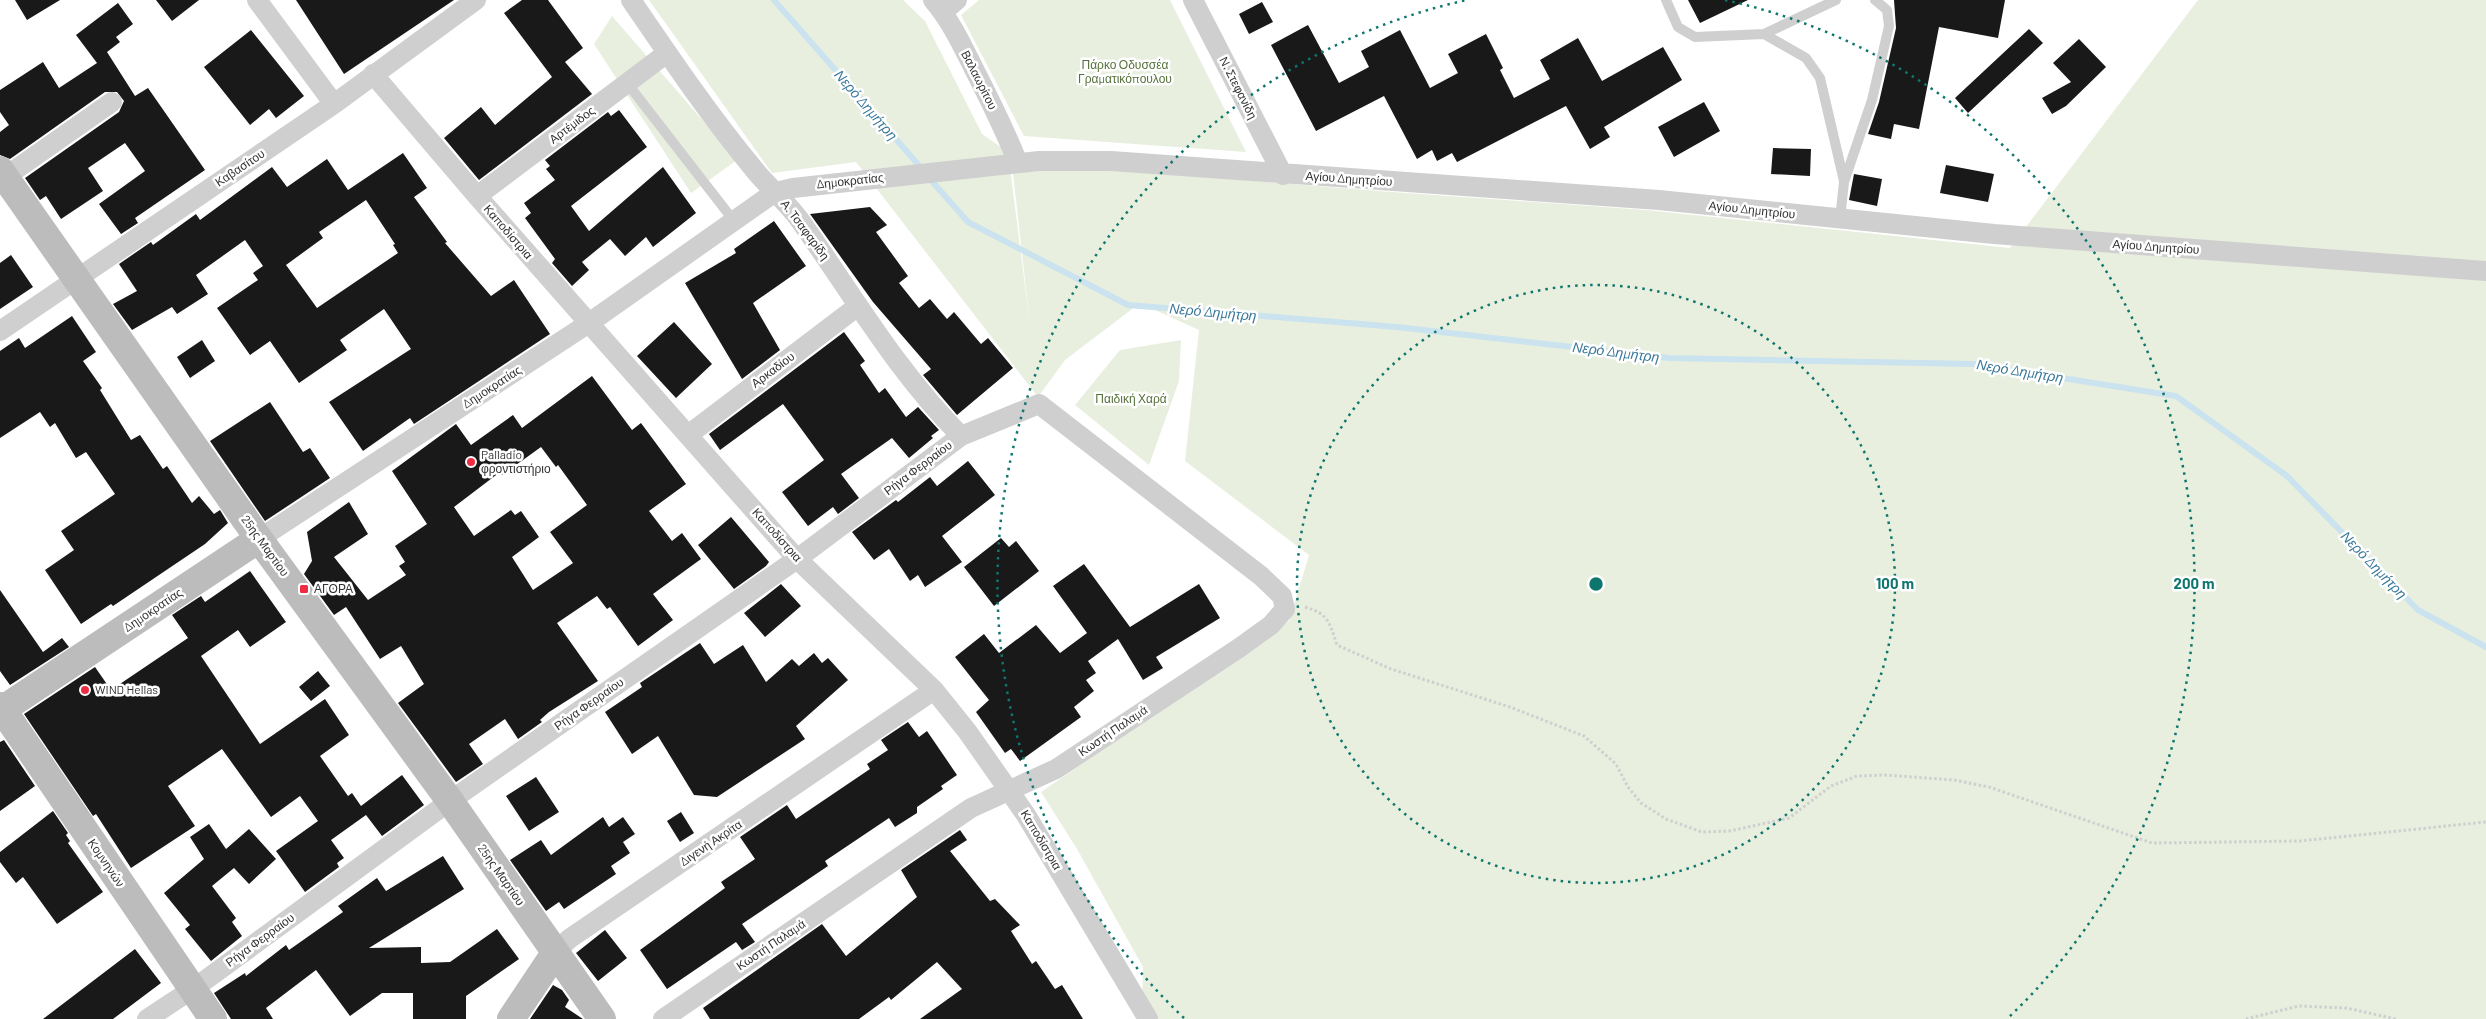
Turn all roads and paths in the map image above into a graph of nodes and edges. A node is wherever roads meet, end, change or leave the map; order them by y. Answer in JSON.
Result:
{"nodes":[{"id":1,"x":257,"y":0,"type":"edge"},
{"id":2,"x":476,"y":0,"type":"edge"},
{"id":3,"x":631,"y":0,"type":"edge"},
{"id":4,"x":1194,"y":0,"type":"edge"},
{"id":5,"x":1666,"y":0,"type":"edge"},
{"id":6,"x":1836,"y":0,"type":"edge"},
{"id":7,"x":1876,"y":0,"type":"edge"},
{"id":8,"x":944,"y":4,"type":"edge"},
{"id":9,"x":1764,"y":34,"type":"junction"},
{"id":10,"x":667,"y":53,"type":"junction"},
{"id":11,"x":373,"y":74,"type":"junction"},
{"id":12,"x":627,"y":83,"type":"junction"},
{"id":13,"x":112,"y":102,"type":"dead end"},
{"id":14,"x":334,"y":104,"type":"junction"},
{"id":15,"x":1018,"y":163,"type":"junction"},
{"id":16,"x":2,"y":173,"type":"edge"},
{"id":17,"x":1283,"y":175,"type":"junction"},
{"id":18,"x":1844,"y":182,"type":"junction"},
{"id":19,"x":775,"y":192,"type":"junction"},
{"id":20,"x":477,"y":196,"type":"junction"},
{"id":21,"x":1840,"y":219,"type":"junction"},
{"id":22,"x":734,"y":221,"type":"junction"},
{"id":23,"x":2486,"y":271,"type":"edge"},
{"id":24,"x":78,"y":279,"type":"junction"},
{"id":25,"x":858,"y":306,"type":"junction"},
{"id":26,"x":589,"y":323,"type":"junction"},
{"id":27,"x":0,"y":331,"type":"edge"},
{"id":28,"x":688,"y":435,"type":"junction"},
{"id":29,"x":961,"y":436,"type":"junction"},
{"id":30,"x":260,"y":539,"type":"junction"},
{"id":31,"x":797,"y":559,"type":"junction"},
{"id":32,"x":1285,"y":602,"type":"junction"},
{"id":33,"x":934,"y":690,"type":"junction"},
{"id":34,"x":1,"y":709,"type":"edge"},
{"id":35,"x":1009,"y":790,"type":"junction"},
{"id":36,"x":450,"y":801,"type":"junction"},
{"id":37,"x":2486,"y":822,"type":"edge"},
{"id":38,"x":555,"y":953,"type":"junction"},
{"id":39,"x":191,"y":990,"type":"junction"},
{"id":40,"x":1140,"y":1016,"type":"edge"},
{"id":41,"x":147,"y":1019,"type":"edge"},
{"id":42,"x":213,"y":1019,"type":"edge"},
{"id":43,"x":511,"y":1019,"type":"edge"},
{"id":44,"x":602,"y":1019,"type":"edge"},
{"id":45,"x":664,"y":1019,"type":"edge"},
{"id":46,"x":2246,"y":1019,"type":"edge"},
{"id":47,"x":2396,"y":1019,"type":"edge"}],
"edges":[{"from":1,"to":14,"type":"street"},
{"from":2,"to":11,"type":"street","name":"Καβασίτου"},
{"from":3,"to":10,"type":"street","name":"Α. Τσαφαρίδη"},
{"from":4,"to":17,"type":"street","name":"Ν. Στεφανίδη"},
{"from":5,"to":9,"type":"lane"},
{"from":6,"to":9,"type":"lane"},
{"from":7,"to":18,"type":"lane"},
{"from":8,"to":15,"type":"street","name":"Βαλαωρίτου"},
{"from":9,"to":18,"type":"lane"},
{"from":10,"to":12,"type":"street","name":"Αρτέμιδος"},
{"from":10,"to":19,"type":"street","name":"Α. Τσαφαρίδη"},
{"from":11,"to":14,"type":"street","name":"Καβασίτου"},
{"from":11,"to":20,"type":"street","name":"Καποδίστρια"},
{"from":12,"to":20,"type":"street","name":"Αρτέμιδος"},
{"from":12,"to":22,"type":"lane"},
{"from":13,"to":16,"type":"street"},
{"from":14,"to":24,"type":"street","name":"Καβασίτου"},
{"from":15,"to":17,"type":"street","name":"Αγίου Δημητρίου"},
{"from":15,"to":19,"type":"street","name":"Δημοκρατίας"},
{"from":16,"to":24,"type":"street","name":"25ης Μαρτίου"},
{"from":17,"to":21,"type":"street","name":"Αγίου Δημητρίου"},
{"from":18,"to":21,"type":"lane"},
{"from":19,"to":22,"type":"street","name":"Δημοκρατίας"},
{"from":19,"to":25,"type":"street","name":"Α. Τσαφαρίδη"},
{"from":20,"to":26,"type":"street","name":"Καποδίστρια"},
{"from":21,"to":23,"type":"street","name":"Αγίου Δημητρίου"},
{"from":22,"to":26,"type":"street","name":"Δημοκρατίας"},
{"from":24,"to":27,"type":"street","name":"Καβασίτου"},
{"from":24,"to":30,"type":"street","name":"25ης Μαρτίου"},
{"from":25,"to":28,"type":"street","name":"Αρκαδίου"},
{"from":25,"to":29,"type":"street","name":"Α. Τσαφαρίδη"},
{"from":26,"to":28,"type":"street","name":"Καποδίστρια"},
{"from":26,"to":30,"type":"street","name":"Δημοκρατίας"},
{"from":28,"to":31,"type":"street","name":"Καποδίστρια"},
{"from":29,"to":31,"type":"street","name":"Ρήγα Φερραίου"},
{"from":29,"to":32,"type":"street","name":"Ρήγα Φερραίου"},
{"from":30,"to":34,"type":"street","name":"Δημοκρατίας"},
{"from":30,"to":36,"type":"street","name":"25ης Μαρτίου"},
{"from":31,"to":33,"type":"street","name":"Καποδίστρια"},
{"from":31,"to":36,"type":"street","name":"Ρήγα Φερραίου"},
{"from":32,"to":35,"type":"street","name":"Κωστή Παλαμά"},
{"from":32,"to":37,"type":"path"},
{"from":33,"to":35,"type":"street","name":"Καποδίστρια"},
{"from":33,"to":38,"type":"street","name":"Διγενή Ακρίτα"},
{"from":34,"to":39,"type":"street","name":"Κομνηνών"},
{"from":35,"to":40,"type":"street","name":"Καποδίστρια"},
{"from":35,"to":45,"type":"street","name":"Κωστή Παλαμά"},
{"from":36,"to":38,"type":"street","name":"25ης Μαρτίου"},
{"from":36,"to":39,"type":"street","name":"Ρήγα Φερραίου"},
{"from":38,"to":43,"type":"street","name":"Διγενή Ακρίτα"},
{"from":38,"to":44,"type":"street","name":"25ης Μαρτίου"},
{"from":39,"to":41,"type":"street","name":"Ρήγα Φερραίου"},
{"from":39,"to":42,"type":"street","name":"Κομνηνών"},
{"from":46,"to":47,"type":"path"}]}
